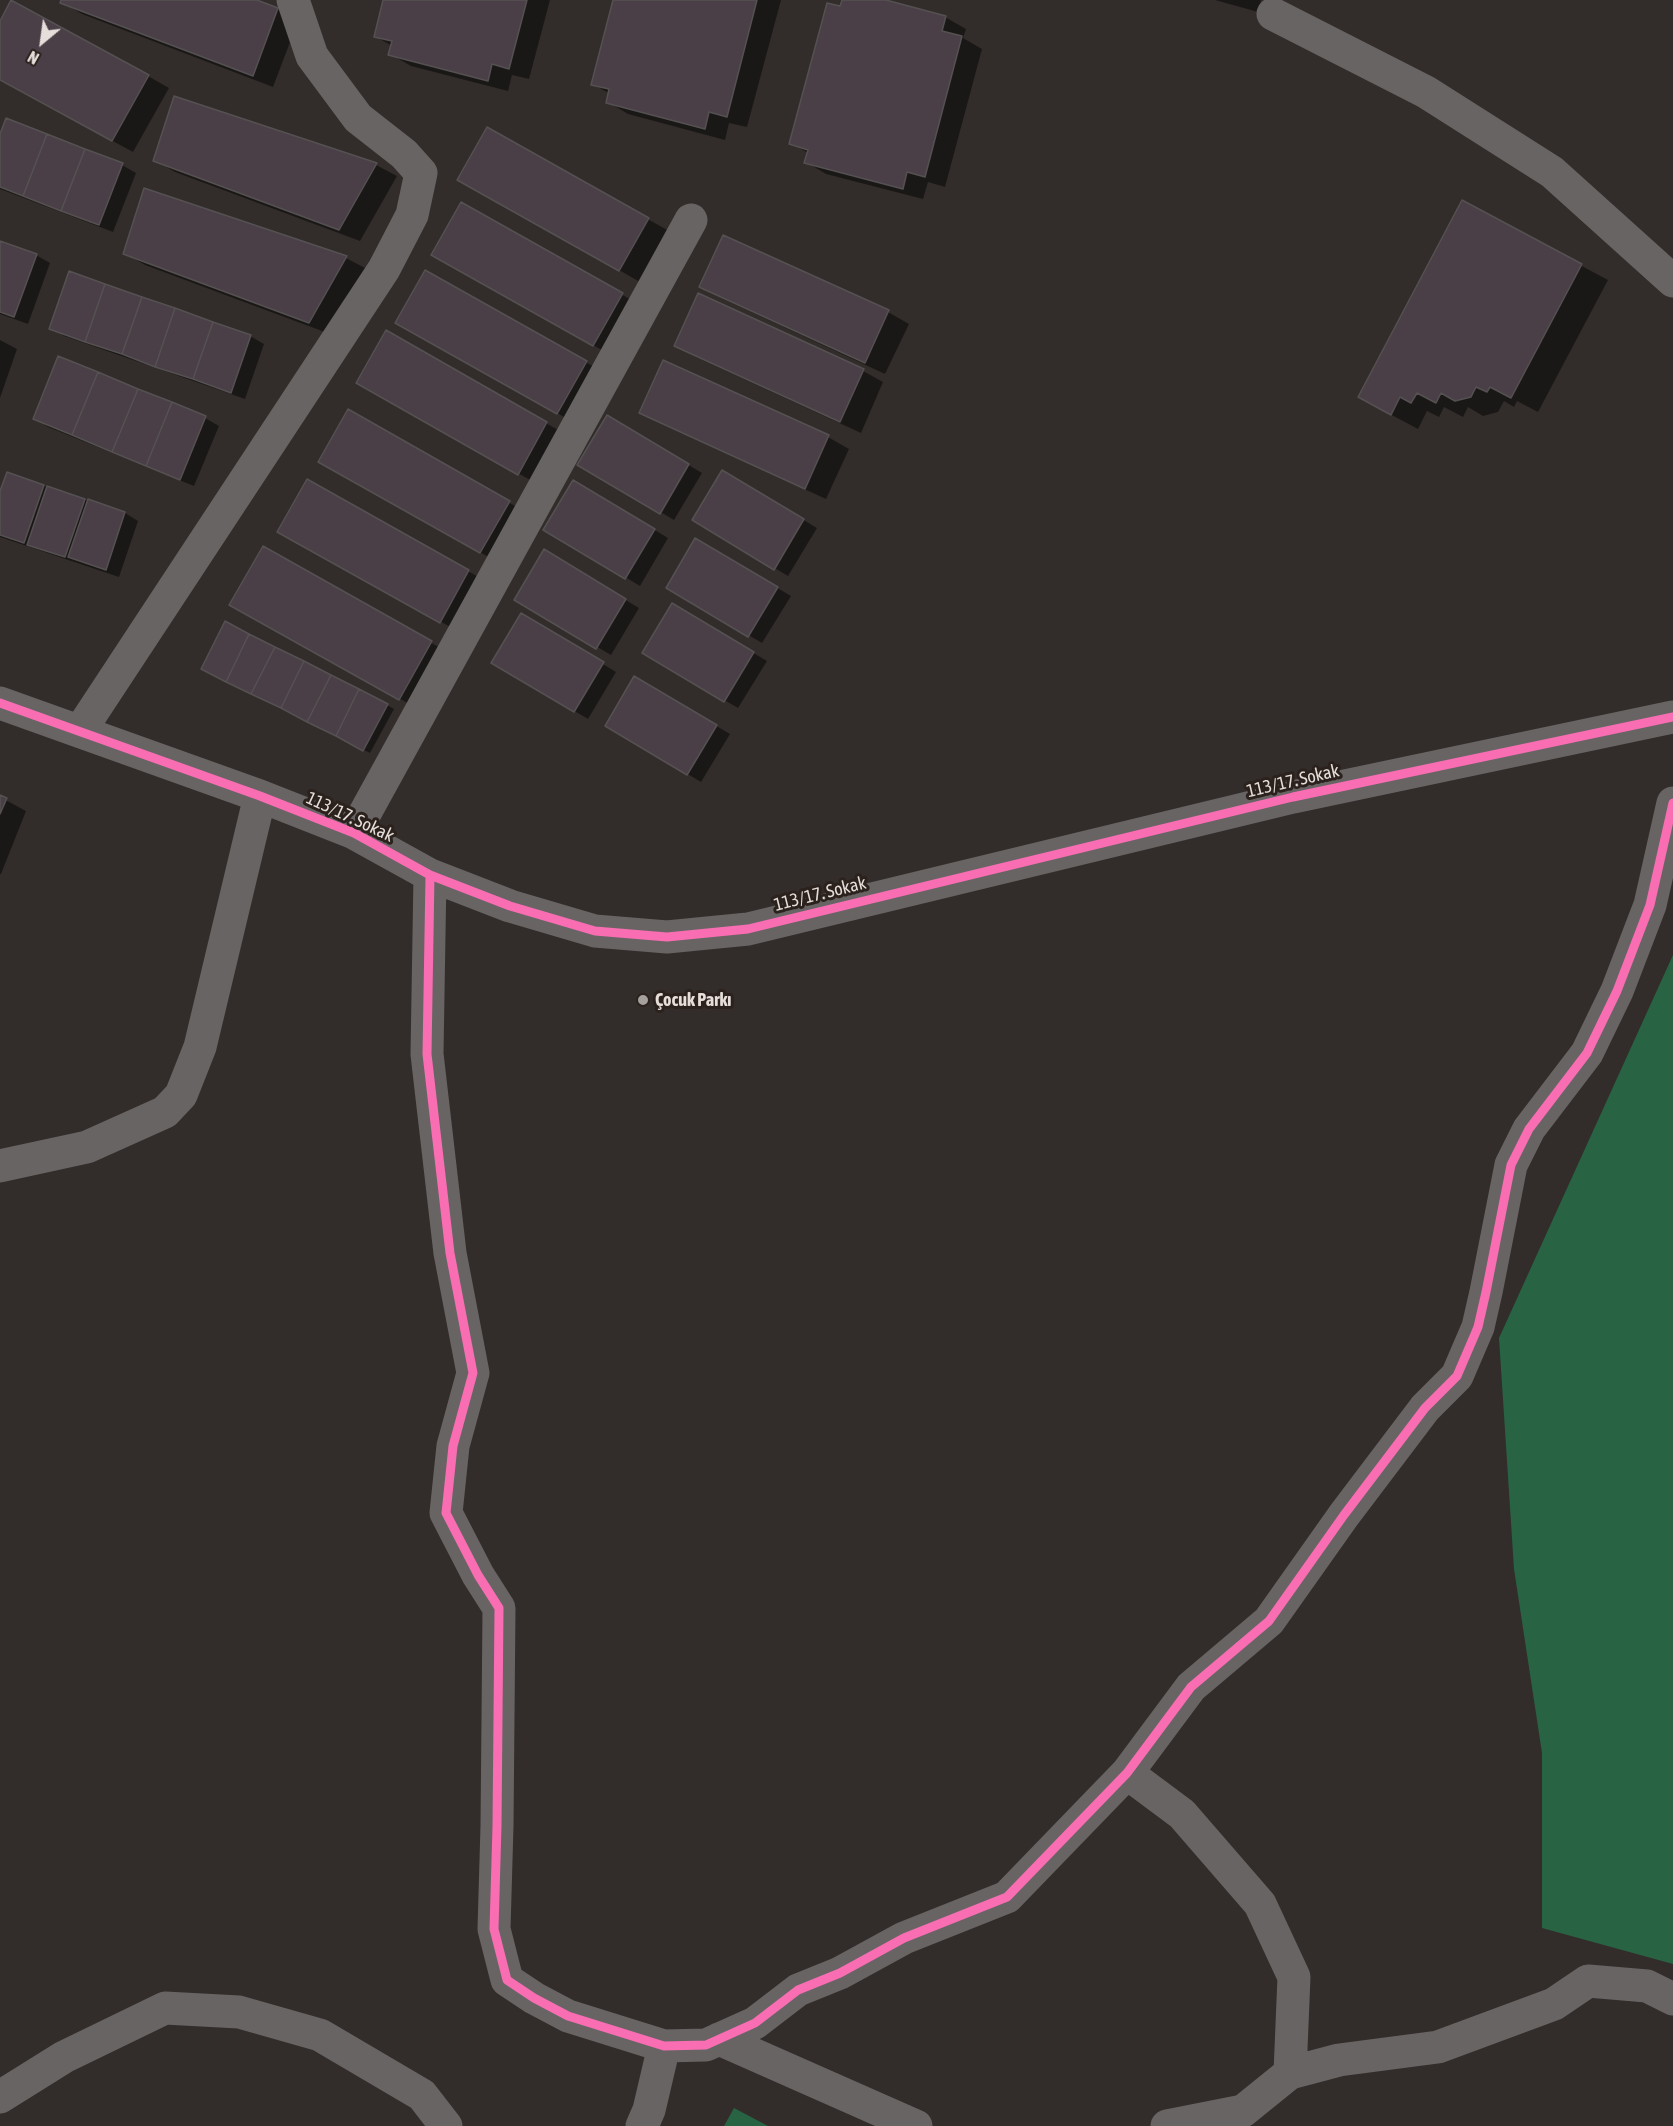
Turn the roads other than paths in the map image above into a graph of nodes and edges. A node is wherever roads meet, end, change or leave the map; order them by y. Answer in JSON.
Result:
{"nodes":[{"id":1,"x":293,"y":0,"type":"edge"},
{"id":2,"x":1273,"y":14,"type":"dead end"},
{"id":3,"x":691,"y":220,"type":"dead end"},
{"id":4,"x":1673,"y":281,"type":"edge"},
{"id":5,"x":0,"y":703,"type":"edge"},
{"id":6,"x":1673,"y":717,"type":"edge"},
{"id":7,"x":80,"y":731,"type":"junction"},
{"id":8,"x":260,"y":796,"type":"junction"},
{"id":9,"x":1673,"y":803,"type":"edge"},
{"id":10,"x":354,"y":833,"type":"junction"},
{"id":11,"x":430,"y":875,"type":"junction"},
{"id":12,"x":0,"y":1166,"type":"edge"},
{"id":13,"x":1127,"y":1773,"type":"junction"},
{"id":14,"x":1673,"y":1999,"type":"edge"},
{"id":15,"x":719,"y":2039,"type":"junction"},
{"id":16,"x":664,"y":2046,"type":"junction"},
{"id":17,"x":1290,"y":2073,"type":"junction"},
{"id":18,"x":0,"y":2097,"type":"edge"},
{"id":19,"x":446,"y":2126,"type":"edge"},
{"id":20,"x":642,"y":2126,"type":"edge"},
{"id":21,"x":916,"y":2126,"type":"edge"},
{"id":22,"x":1167,"y":2126,"type":"edge"}],
"edges":[{"from":1,"to":7,"type":"street"},
{"from":2,"to":4,"type":"street"},
{"from":3,"to":10,"type":"street"},
{"from":5,"to":7,"type":"street","name":"113/17. Sokak"},
{"from":6,"to":11,"type":"street","name":"113/17. Sokak"},
{"from":7,"to":8,"type":"street","name":"113/17. Sokak"},
{"from":8,"to":10,"type":"street","name":"113/17. Sokak"},
{"from":8,"to":12,"type":"street"},
{"from":9,"to":13,"type":"street"},
{"from":10,"to":11,"type":"street","name":"113/17. Sokak"},
{"from":11,"to":16,"type":"street"},
{"from":13,"to":15,"type":"street"},
{"from":13,"to":17,"type":"street"},
{"from":14,"to":17,"type":"street"},
{"from":15,"to":16,"type":"street"},
{"from":15,"to":21,"type":"street"},
{"from":16,"to":20,"type":"street"},
{"from":17,"to":22,"type":"street"},
{"from":18,"to":19,"type":"street"}]}
